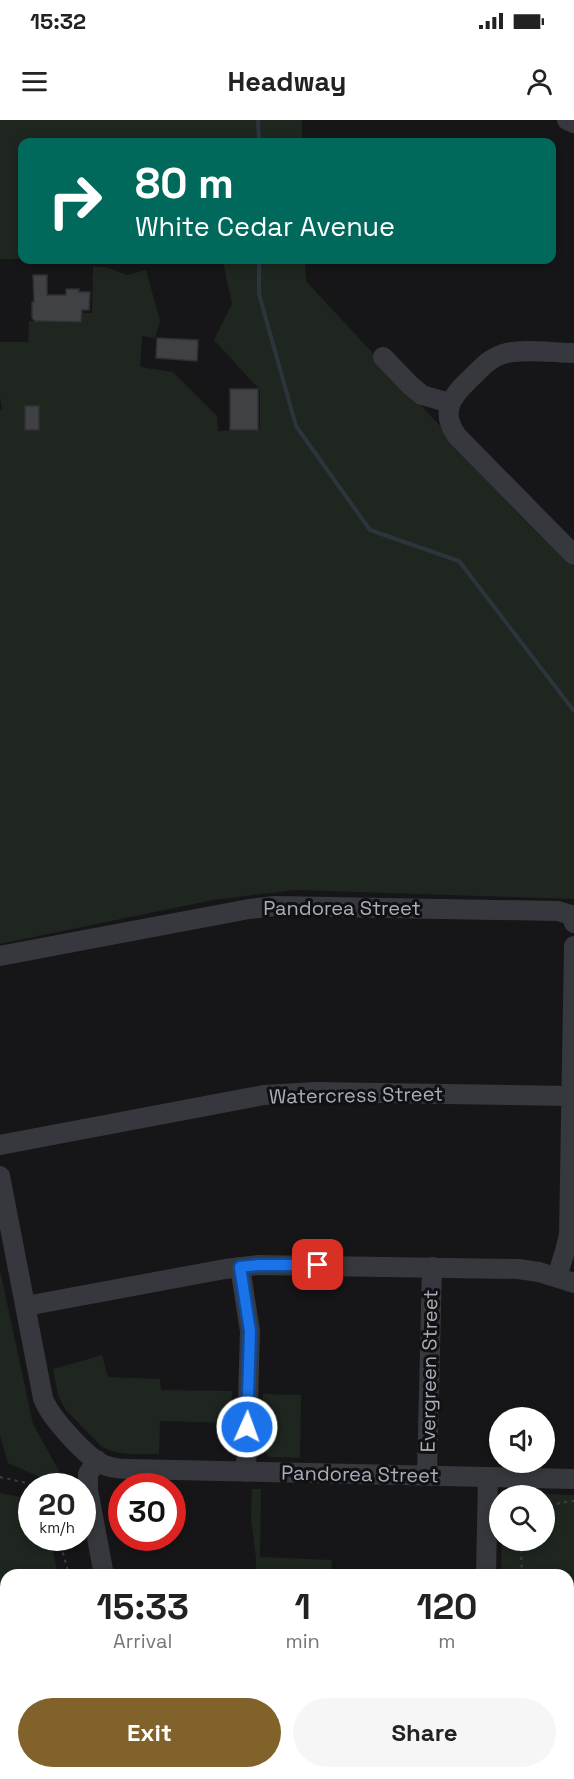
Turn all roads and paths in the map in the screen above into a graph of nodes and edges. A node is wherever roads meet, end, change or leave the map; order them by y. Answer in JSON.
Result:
{"nodes":[{"id":1,"x":567,"y":120,"type":"edge"},
{"id":2,"x":574,"y":123,"type":"edge"},
{"id":3,"x":574,"y":353,"type":"edge"},
{"id":4,"x":383,"y":357,"type":"dead end"},
{"id":5,"x":450,"y":403,"type":"junction"},
{"id":6,"x":574,"y":555,"type":"edge"},
{"id":7,"x":574,"y":924,"type":"edge"},
{"id":8,"x":574,"y":946,"type":"edge"},
{"id":9,"x":0,"y":956,"type":"edge"},
{"id":10,"x":572,"y":1096,"type":"junction"},
{"id":11,"x":0,"y":1145,"type":"edge"},
{"id":12,"x":0,"y":1176,"type":"edge"},
{"id":13,"x":240,"y":1267,"type":"junction"},
{"id":14,"x":432,"y":1267,"type":"junction"},
{"id":15,"x":566,"y":1280,"type":"edge"},
{"id":16,"x":26,"y":1306,"type":"junction"},
{"id":17,"x":97,"y":1460,"type":"junction"},
{"id":18,"x":246,"y":1472,"type":"junction"},
{"id":19,"x":427,"y":1475,"type":"junction"},
{"id":20,"x":0,"y":1477,"type":"edge"},
{"id":21,"x":488,"y":1477,"type":"junction"},
{"id":22,"x":574,"y":1479,"type":"edge"},
{"id":23,"x":18,"y":1481,"type":"edge"},
{"id":24,"x":574,"y":1501,"type":"edge"},
{"id":25,"x":555,"y":1505,"type":"edge"},
{"id":26,"x":63,"y":1551,"type":"edge"},
{"id":27,"x":522,"y":1551,"type":"edge"},
{"id":28,"x":67,"y":1569,"type":"edge"},
{"id":29,"x":103,"y":1569,"type":"edge"},
{"id":30,"x":486,"y":1569,"type":"edge"},
{"id":31,"x":522,"y":1569,"type":"edge"}],
"edges":[{"from":1,"to":2,"type":"street"},
{"from":3,"to":5,"type":"street"},
{"from":4,"to":5,"type":"street"},
{"from":5,"to":6,"type":"street"},
{"from":7,"to":9,"type":"street","name":"Pandorea Street"},
{"from":8,"to":10,"type":"street"},
{"from":10,"to":11,"type":"street","name":"Watercress Street"},
{"from":10,"to":15,"type":"street"},
{"from":12,"to":16,"type":"street","name":"Pandorea Street"},
{"from":13,"to":14,"type":"street"},
{"from":13,"to":16,"type":"street"},
{"from":13,"to":18,"type":"street"},
{"from":14,"to":15,"type":"street"},
{"from":14,"to":19,"type":"street","name":"Evergreen Street"},
{"from":16,"to":17,"type":"street","name":"Pandorea Street"},
{"from":17,"to":18,"type":"street","name":"Pandorea Street"},
{"from":17,"to":29,"type":"street"},
{"from":18,"to":19,"type":"street","name":"Pandorea Street"},
{"from":19,"to":21,"type":"street","name":"Pandorea Street"},
{"from":20,"to":23,"type":"path"},
{"from":21,"to":22,"type":"street","name":"Pandorea Street"},
{"from":21,"to":30,"type":"street"},
{"from":24,"to":25,"type":"path"},
{"from":26,"to":28,"type":"path"},
{"from":27,"to":31,"type":"path"}]}
